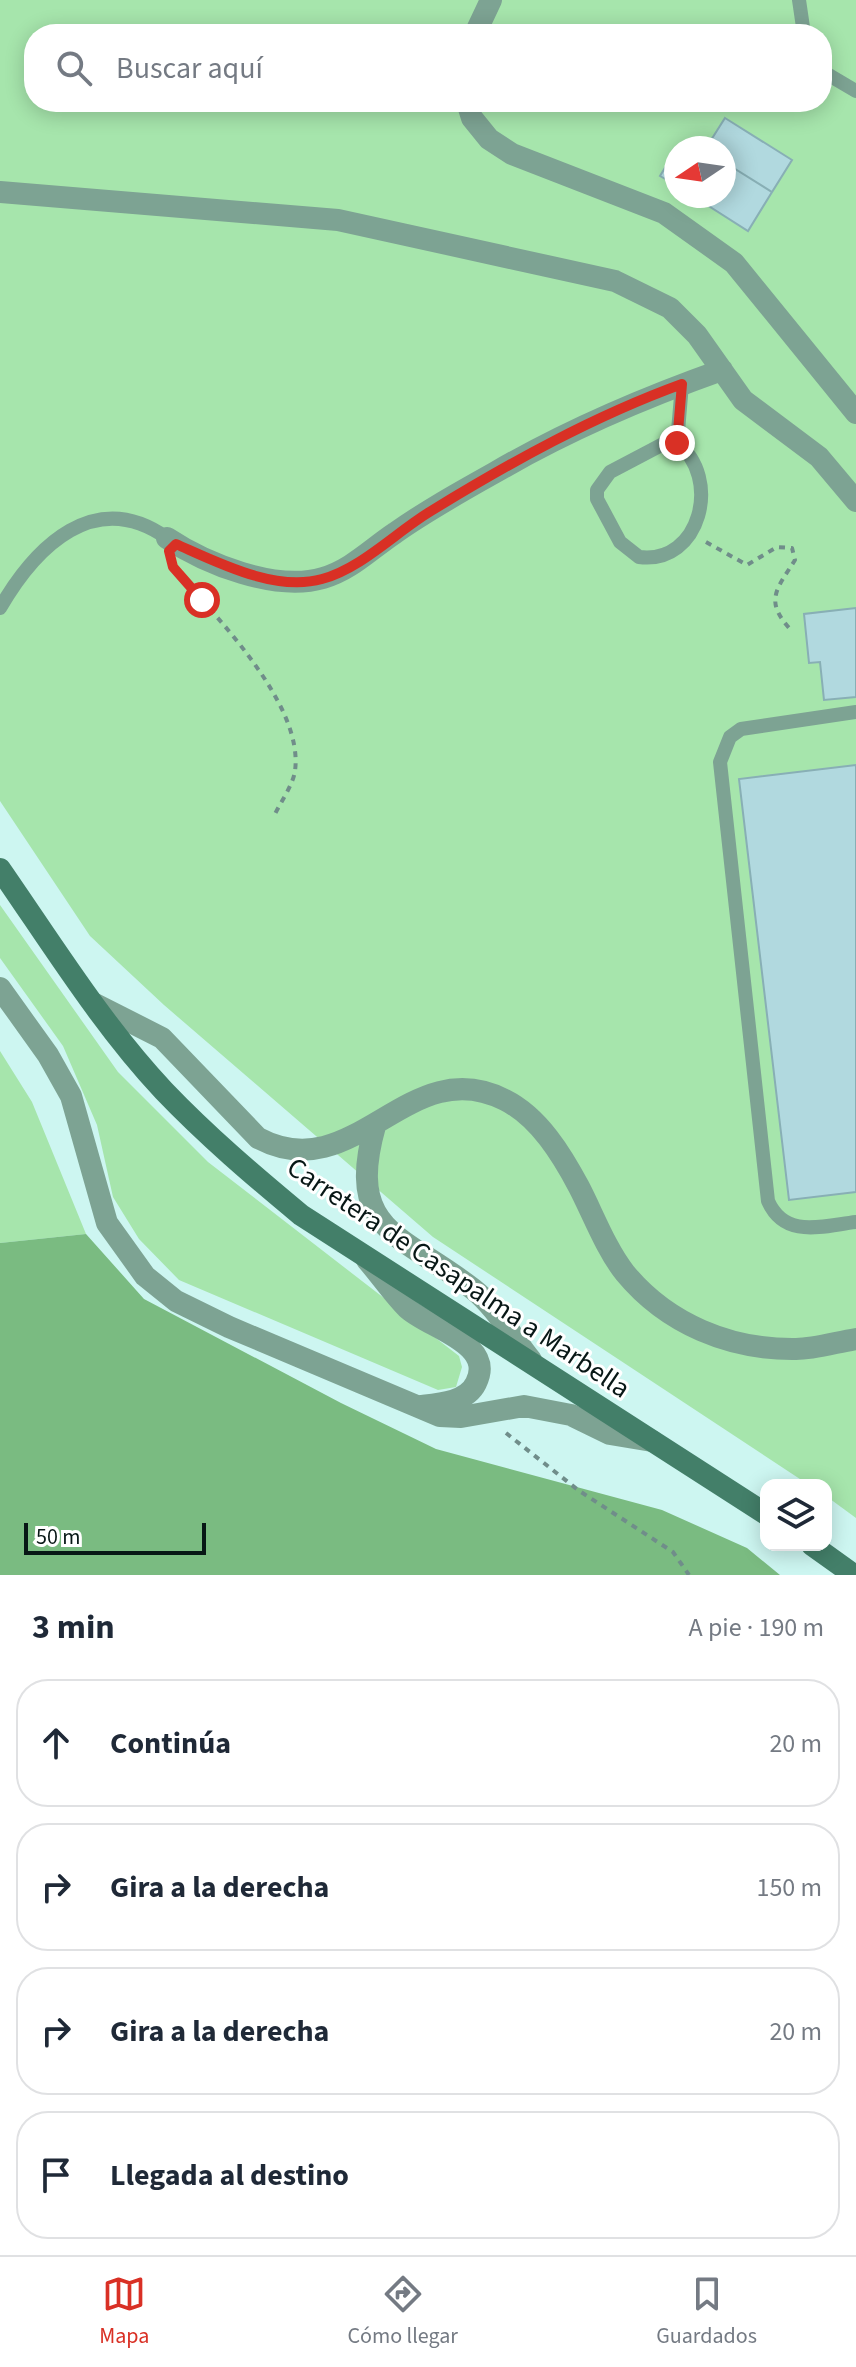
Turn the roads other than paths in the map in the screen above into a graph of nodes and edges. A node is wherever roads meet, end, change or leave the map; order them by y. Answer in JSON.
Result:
{"nodes":[{"id":1,"x":491,"y":0,"type":"edge"},
{"id":2,"x":799,"y":0,"type":"edge"},
{"id":3,"x":480,"y":24,"type":"edge"},
{"id":4,"x":803,"y":24,"type":"edge"},
{"id":5,"x":832,"y":77,"type":"edge"},
{"id":6,"x":856,"y":91,"type":"edge"},
{"id":7,"x":470,"y":112,"type":"edge"},
{"id":8,"x":0,"y":192,"type":"edge"},
{"id":9,"x":722,"y":370,"type":"junction"},
{"id":10,"x":682,"y":384,"type":"junction"},
{"id":11,"x":856,"y":413,"type":"edge"},
{"id":12,"x":677,"y":443,"type":"junction"},
{"id":13,"x":856,"y":501,"type":"edge"},
{"id":14,"x":171,"y":541,"type":"joint"},
{"id":15,"x":0,"y":608,"type":"edge"},
{"id":16,"x":856,"y":712,"type":"edge"},
{"id":17,"x":0,"y":869,"type":"edge"},
{"id":18,"x":0,"y":988,"type":"edge"},
{"id":19,"x":95,"y":1004,"type":"junction"},
{"id":20,"x":375,"y":1126,"type":"junction"},
{"id":21,"x":856,"y":1222,"type":"edge"},
{"id":22,"x":365,"y":1257,"type":"junction"},
{"id":23,"x":856,"y":1339,"type":"edge"},
{"id":24,"x":536,"y":1366,"type":"junction"},
{"id":25,"x":416,"y":1406,"type":"junction"},
{"id":26,"x":652,"y":1441,"type":"junction"},
{"id":27,"x":760,"y":1510,"type":"edge"},
{"id":28,"x":820,"y":1551,"type":"edge"},
{"id":29,"x":854,"y":1575,"type":"edge"}],
"edges":[{"from":1,"to":3,"type":"street"},
{"from":2,"to":4,"type":"lane"},
{"from":5,"to":6,"type":"lane"},
{"from":7,"to":11,"type":"street"},
{"from":8,"to":9,"type":"street"},
{"from":9,"to":10,"type":"street"},
{"from":9,"to":13,"type":"street"},
{"from":10,"to":12,"type":"lane"},
{"from":10,"to":14,"type":"street"},
{"from":12,"to":12,"type":"lane"},
{"from":14,"to":15,"type":"lane"},
{"from":16,"to":21,"type":"lane"},
{"from":17,"to":19,"type":"main road","name":"Carretera de Casapalma a Marbella"},
{"from":18,"to":25,"type":"street"},
{"from":19,"to":20,"type":"street"},
{"from":19,"to":22,"type":"main road","name":"Carretera de Casapalma a Marbella"},
{"from":20,"to":23,"type":"street"},
{"from":20,"to":24,"type":"street"},
{"from":22,"to":24,"type":"main road","name":"Carretera de Casapalma a Marbella"},
{"from":22,"to":25,"type":"street"},
{"from":24,"to":26,"type":"main road","name":"Carretera de Casapalma a Marbella"},
{"from":25,"to":26,"type":"street"},
{"from":26,"to":27,"type":"main road","name":"Carretera de Casapalma a Marbella"},
{"from":28,"to":29,"type":"main road"}]}
